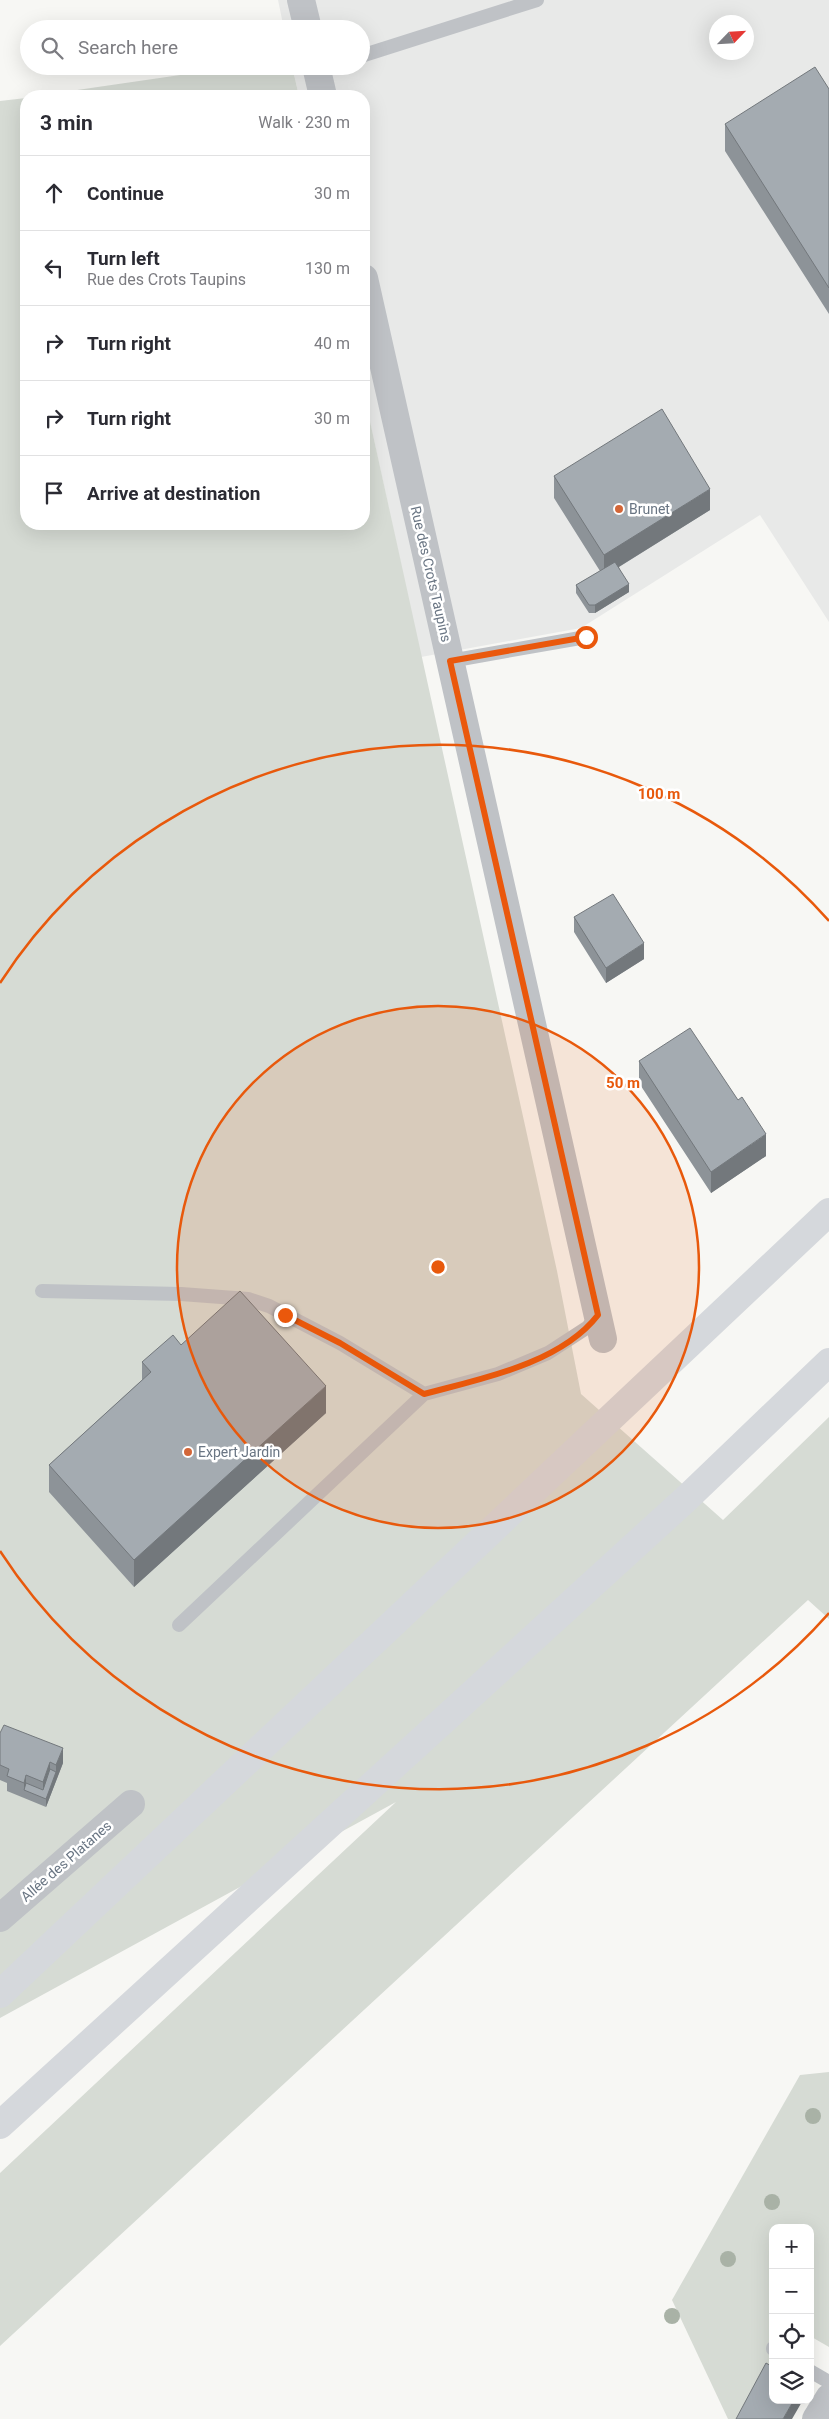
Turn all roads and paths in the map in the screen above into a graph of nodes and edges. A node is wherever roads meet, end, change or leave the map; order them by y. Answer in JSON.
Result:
{"nodes":[{"id":1,"x":301,"y":0,"type":"edge"},
{"id":2,"x":537,"y":0,"type":"edge"},
{"id":3,"x":306,"y":20,"type":"edge"},
{"id":4,"x":370,"y":53,"type":"edge"},
{"id":5,"x":321,"y":75,"type":"edge"},
{"id":6,"x":322,"y":90,"type":"edge"},
{"id":7,"x":370,"y":305,"type":"edge"},
{"id":8,"x":586,"y":637,"type":"dead end"},
{"id":9,"x":450,"y":661,"type":"junction"},
{"id":10,"x":829,"y":1212,"type":"edge"},
{"id":11,"x":42,"y":1291,"type":"dead end"},
{"id":12,"x":600,"y":1327,"type":"joint"},
{"id":13,"x":829,"y":1362,"type":"edge"},
{"id":14,"x":424,"y":1394,"type":"junction"},
{"id":15,"x":179,"y":1625,"type":"dead end"},
{"id":16,"x":131,"y":1804,"type":"dead end"},
{"id":17,"x":0,"y":1918,"type":"edge"},
{"id":18,"x":0,"y":1994,"type":"edge"},
{"id":19,"x":0,"y":2125,"type":"edge"},
{"id":20,"x":814,"y":2373,"type":"edge"},
{"id":21,"x":829,"y":2382,"type":"edge"},
{"id":22,"x":829,"y":2398,"type":"edge"},
{"id":23,"x":816,"y":2419,"type":"edge"}],
"edges":[{"from":1,"to":3,"type":"street"},
{"from":2,"to":4,"type":"lane"},
{"from":5,"to":6,"type":"street"},
{"from":7,"to":9,"type":"street","name":"Rue des Crots Taupins"},
{"from":8,"to":9,"type":"lane"},
{"from":9,"to":12,"type":"street","name":"Rue des Crots Taupins"},
{"from":10,"to":18,"type":"main road"},
{"from":11,"to":14,"type":"lane"},
{"from":12,"to":14,"type":"lane"},
{"from":13,"to":19,"type":"main road"},
{"from":14,"to":15,"type":"lane"},
{"from":16,"to":17,"type":"street","name":"Allée des Platanes"},
{"from":20,"to":21,"type":"lane"},
{"from":22,"to":23,"type":"street"}]}
